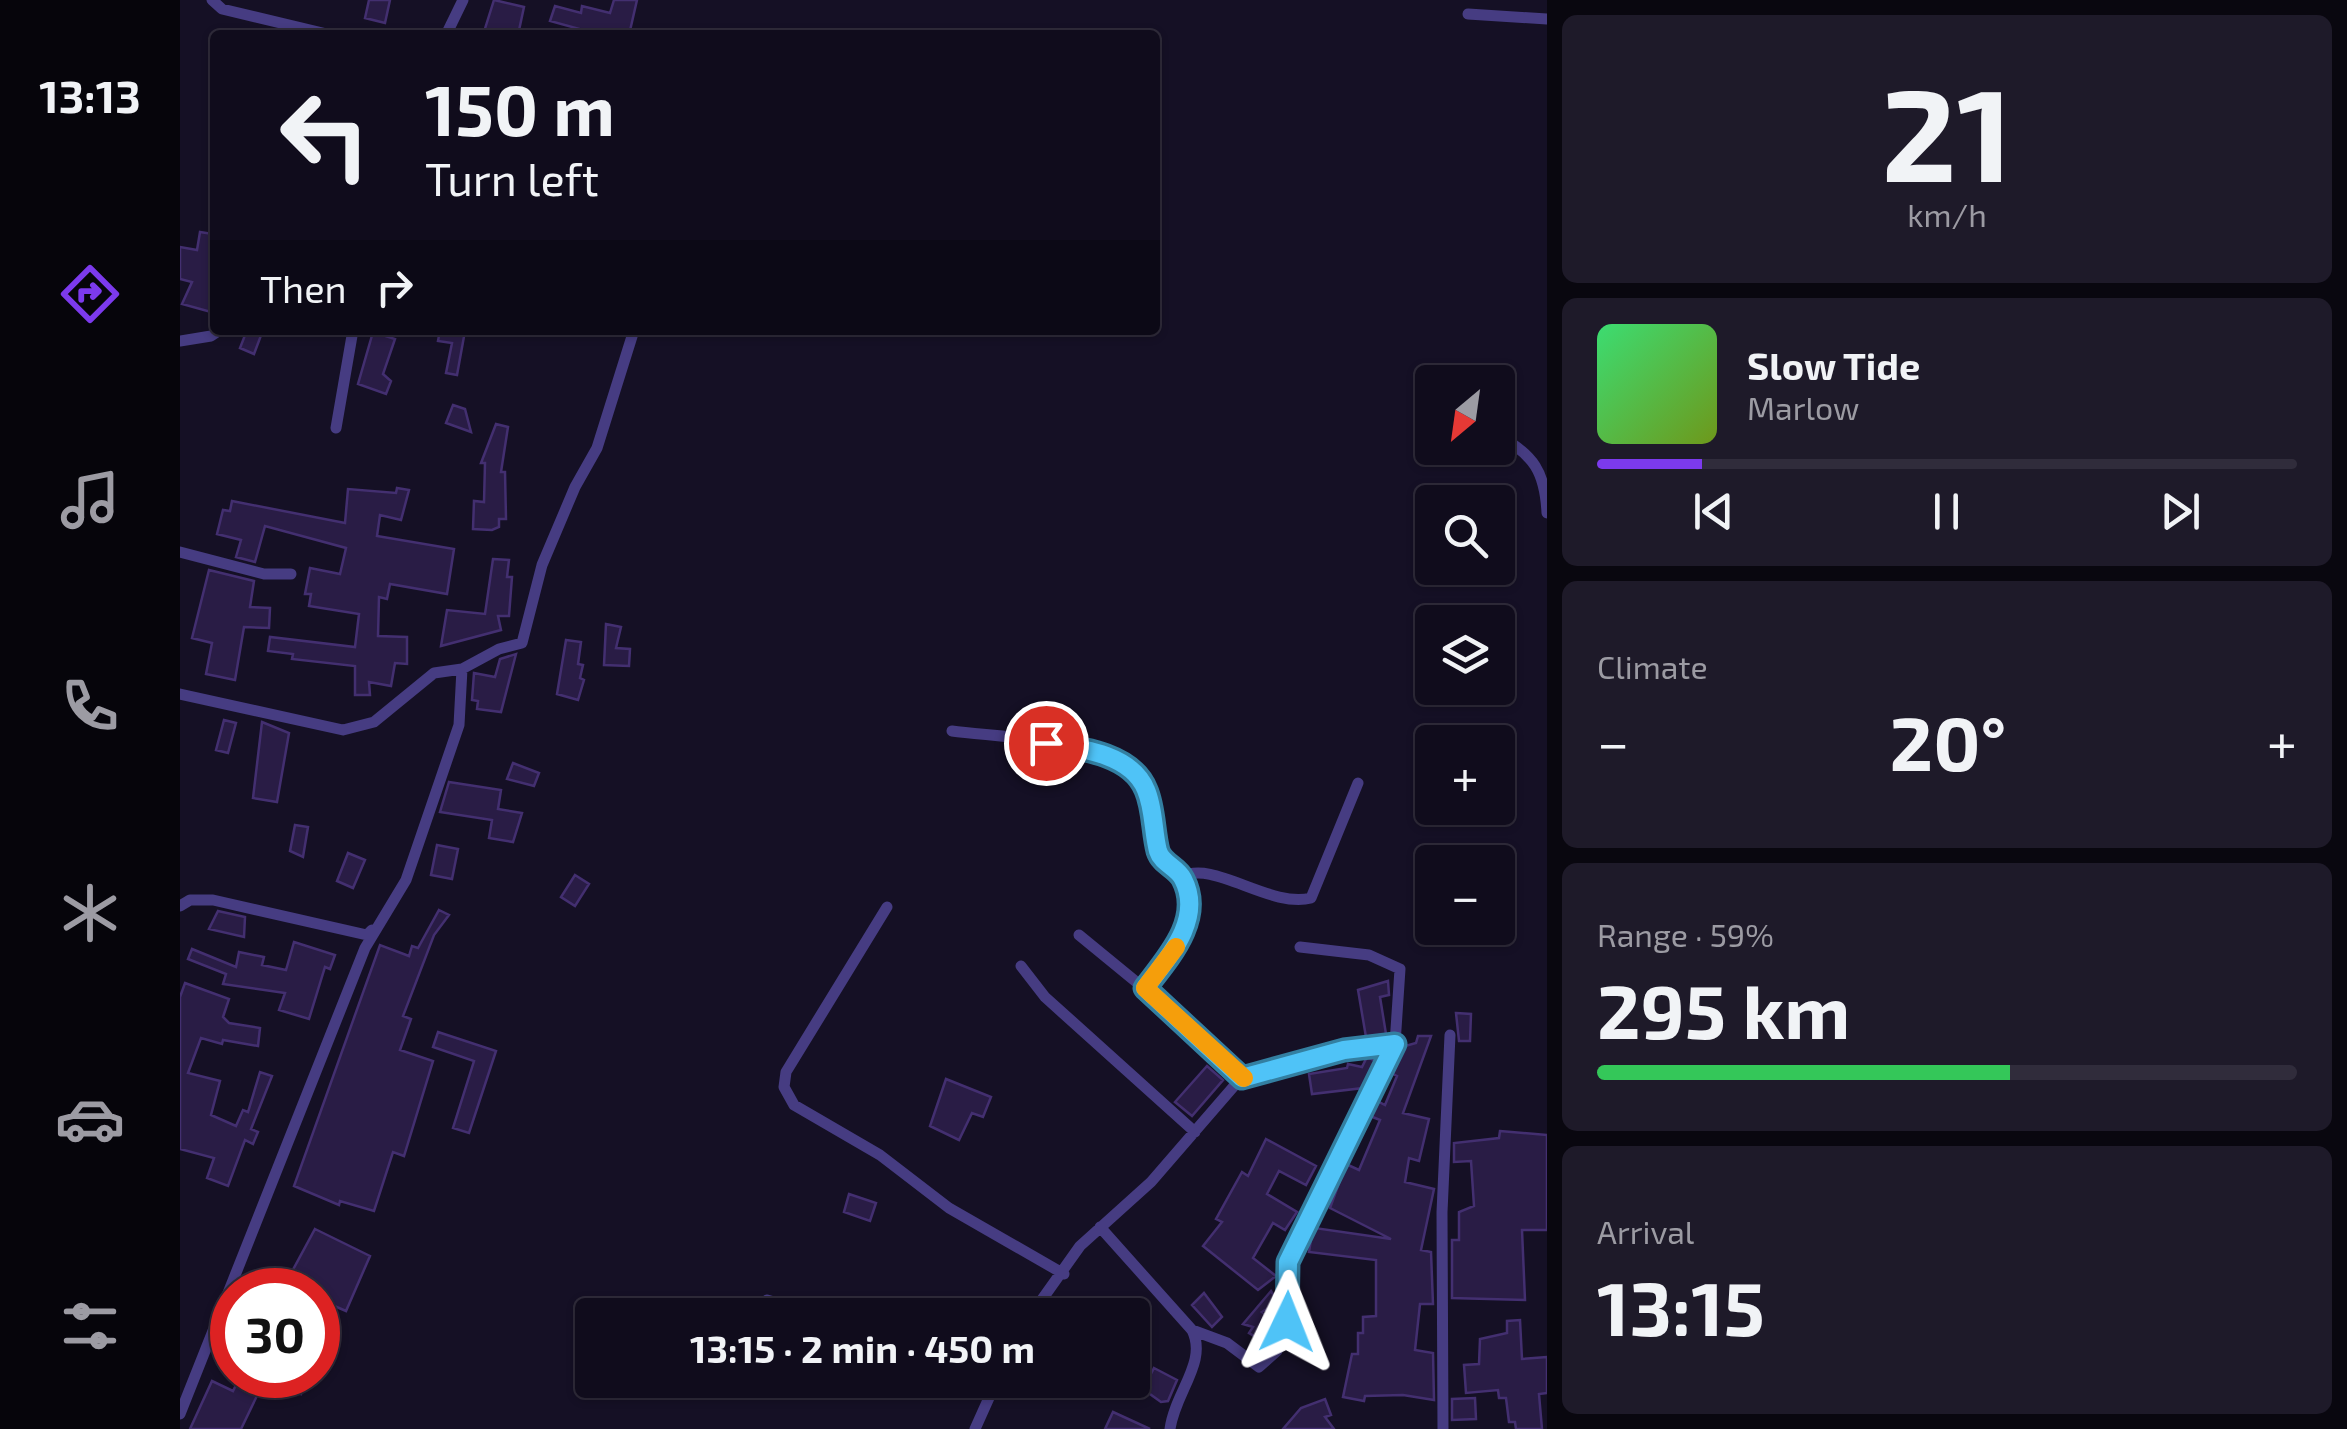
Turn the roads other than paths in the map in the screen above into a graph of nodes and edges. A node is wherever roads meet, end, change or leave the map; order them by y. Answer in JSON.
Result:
{"nodes":[{"id":1,"x":212,"y":0,"type":"edge"},
{"id":2,"x":464,"y":0,"type":"edge"},
{"id":3,"x":1468,"y":14,"type":"dead end"},
{"id":4,"x":1547,"y":20,"type":"edge"},
{"id":5,"x":309,"y":30,"type":"edge"},
{"id":6,"x":449,"y":30,"type":"edge"},
{"id":7,"x":213,"y":335,"type":"edge"},
{"id":8,"x":352,"y":335,"type":"edge"},
{"id":9,"x":632,"y":335,"type":"edge"},
{"id":10,"x":180,"y":341,"type":"edge"},
{"id":11,"x":336,"y":428,"type":"dead end"},
{"id":12,"x":1515,"y":448,"type":"edge"},
{"id":13,"x":1547,"y":513,"type":"edge"},
{"id":14,"x":180,"y":552,"type":"edge"},
{"id":15,"x":291,"y":574,"type":"dead end"},
{"id":16,"x":462,"y":669,"type":"junction"},
{"id":17,"x":180,"y":694,"type":"edge"},
{"id":18,"x":952,"y":731,"type":"dead end"},
{"id":19,"x":1358,"y":783,"type":"dead end"},
{"id":20,"x":1182,"y":877,"type":"junction"},
{"id":21,"x":180,"y":906,"type":"edge"},
{"id":22,"x":888,"y":907,"type":"dead end"},
{"id":23,"x":375,"y":927,"type":"junction"},
{"id":24,"x":1079,"y":935,"type":"dead end"},
{"id":25,"x":1300,"y":948,"type":"dead end"},
{"id":26,"x":1021,"y":966,"type":"dead end"},
{"id":27,"x":1145,"y":988,"type":"junction"},
{"id":28,"x":1450,"y":1034,"type":"dead end"},
{"id":29,"x":1395,"y":1044,"type":"junction"},
{"id":30,"x":1242,"y":1078,"type":"junction"},
{"id":31,"x":1195,"y":1132,"type":"junction"},
{"id":32,"x":1100,"y":1227,"type":"junction"},
{"id":33,"x":1064,"y":1274,"type":"junction"},
{"id":34,"x":1045,"y":1298,"type":"edge"},
{"id":35,"x":1192,"y":1330,"type":"junction"},
{"id":36,"x":989,"y":1398,"type":"edge"},
{"id":37,"x":180,"y":1414,"type":"edge"},
{"id":38,"x":975,"y":1429,"type":"edge"},
{"id":39,"x":1170,"y":1429,"type":"edge"},
{"id":40,"x":1443,"y":1429,"type":"edge"}],
"edges":[{"from":1,"to":5,"type":"street"},
{"from":2,"to":6,"type":"street"},
{"from":3,"to":4,"type":"street"},
{"from":7,"to":10,"type":"street"},
{"from":8,"to":11,"type":"street"},
{"from":9,"to":16,"type":"street"},
{"from":12,"to":13,"type":"street"},
{"from":14,"to":15,"type":"street"},
{"from":16,"to":17,"type":"street"},
{"from":16,"to":23,"type":"street"},
{"from":18,"to":20,"type":"street"},
{"from":19,"to":20,"type":"street"},
{"from":20,"to":27,"type":"street"},
{"from":21,"to":23,"type":"street"},
{"from":22,"to":33,"type":"street"},
{"from":23,"to":37,"type":"street"},
{"from":24,"to":27,"type":"street"},
{"from":25,"to":29,"type":"street"},
{"from":26,"to":31,"type":"street"},
{"from":27,"to":30,"type":"street"},
{"from":28,"to":40,"type":"street"},
{"from":29,"to":30,"type":"street"},
{"from":29,"to":35,"type":"street"},
{"from":30,"to":31,"type":"street"},
{"from":31,"to":32,"type":"street"},
{"from":32,"to":33,"type":"street"},
{"from":32,"to":35,"type":"street"},
{"from":33,"to":34,"type":"street"},
{"from":35,"to":39,"type":"street"},
{"from":36,"to":38,"type":"street"}]}
